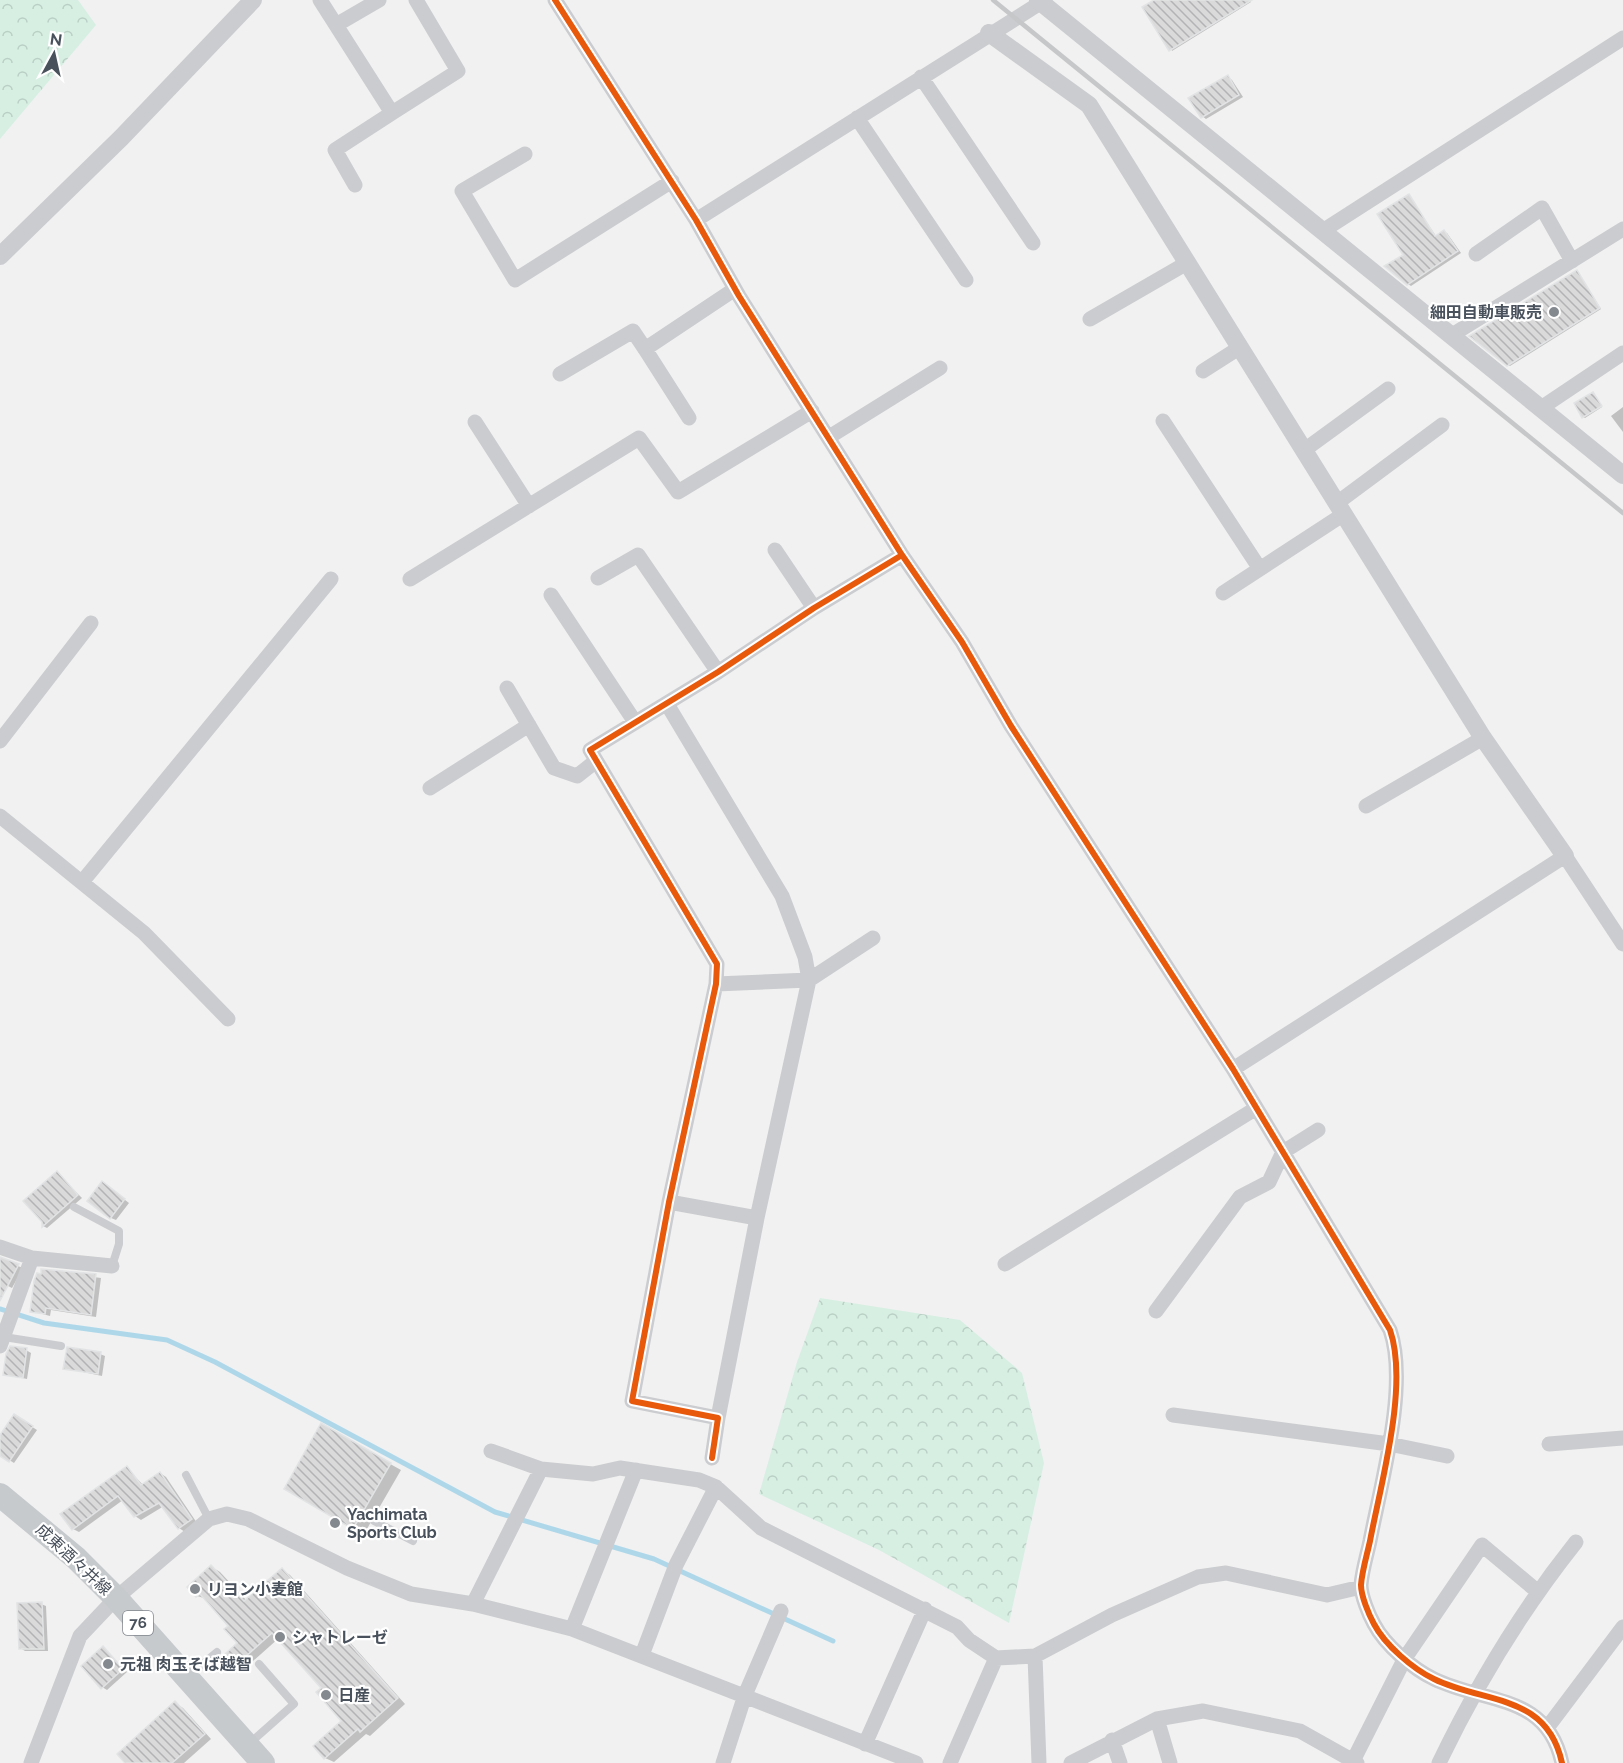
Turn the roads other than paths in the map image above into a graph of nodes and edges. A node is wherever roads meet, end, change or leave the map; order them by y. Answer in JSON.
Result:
{"nodes":[{"id":1,"x":253,"y":0,"type":"edge"},
{"id":2,"x":320,"y":0,"type":"edge"},
{"id":3,"x":379,"y":0,"type":"edge"},
{"id":4,"x":416,"y":0,"type":"edge"},
{"id":5,"x":555,"y":0,"type":"edge"},
{"id":6,"x":1041,"y":1,"type":"edge"},
{"id":7,"x":336,"y":25,"type":"junction"},
{"id":8,"x":989,"y":33,"type":"junction"},
{"id":9,"x":1623,"y":38,"type":"edge"},
{"id":10,"x":921,"y":77,"type":"junction"},
{"id":11,"x":392,"y":113,"type":"junction"},
{"id":12,"x":857,"y":118,"type":"junction"},
{"id":13,"x":525,"y":154,"type":"dead end"},
{"id":14,"x":672,"y":181,"type":"junction"},
{"id":15,"x":354,"y":185,"type":"dead end"},
{"id":16,"x":696,"y":220,"type":"junction"},
{"id":17,"x":1623,"y":229,"type":"edge"},
{"id":18,"x":1324,"y":230,"type":"junction"},
{"id":19,"x":1033,"y":243,"type":"dead end"},
{"id":20,"x":1476,"y":254,"type":"dead end"},
{"id":21,"x":0,"y":256,"type":"edge"},
{"id":22,"x":1572,"y":261,"type":"junction"},
{"id":23,"x":1187,"y":263,"type":"junction"},
{"id":24,"x":966,"y":280,"type":"dead end"},
{"id":25,"x":735,"y":289,"type":"junction"},
{"id":26,"x":1090,"y":319,"type":"dead end"},
{"id":27,"x":1452,"y":336,"type":"junction"},
{"id":28,"x":1239,"y":348,"type":"junction"},
{"id":29,"x":645,"y":349,"type":"junction"},
{"id":30,"x":1623,"y":353,"type":"edge"},
{"id":31,"x":940,"y":368,"type":"dead end"},
{"id":32,"x":1203,"y":371,"type":"dead end"},
{"id":33,"x":560,"y":374,"type":"dead end"},
{"id":34,"x":1388,"y":389,"type":"dead end"},
{"id":35,"x":1541,"y":408,"type":"junction"},
{"id":36,"x":812,"y":411,"type":"junction"},
{"id":37,"x":689,"y":418,"type":"dead end"},
{"id":38,"x":475,"y":422,"type":"dead end"},
{"id":39,"x":1163,"y":422,"type":"dead end"},
{"id":40,"x":1442,"y":424,"type":"dead end"},
{"id":41,"x":829,"y":437,"type":"junction"},
{"id":42,"x":1303,"y":451,"type":"junction"},
{"id":43,"x":1623,"y":475,"type":"edge"},
{"id":44,"x":529,"y":506,"type":"junction"},
{"id":45,"x":1341,"y":508,"type":"junction"},
{"id":46,"x":775,"y":550,"type":"dead end"},
{"id":47,"x":902,"y":555,"type":"junction"},
{"id":48,"x":1260,"y":569,"type":"junction"},
{"id":49,"x":598,"y":578,"type":"dead end"},
{"id":50,"x":331,"y":579,"type":"dead end"},
{"id":51,"x":410,"y":579,"type":"dead end"},
{"id":52,"x":1223,"y":593,"type":"dead end"},
{"id":53,"x":551,"y":595,"type":"dead end"},
{"id":54,"x":814,"y":608,"type":"junction"},
{"id":55,"x":91,"y":623,"type":"dead end"},
{"id":56,"x":718,"y":672,"type":"junction"},
{"id":57,"x":507,"y":688,"type":"dead end"},
{"id":58,"x":667,"y":704,"type":"junction"},
{"id":59,"x":635,"y":722,"type":"junction"},
{"id":60,"x":529,"y":725,"type":"junction"},
{"id":61,"x":1483,"y":738,"type":"junction"},
{"id":62,"x":0,"y":741,"type":"edge"},
{"id":63,"x":596,"y":762,"type":"junction"},
{"id":64,"x":430,"y":788,"type":"dead end"},
{"id":65,"x":1366,"y":806,"type":"dead end"},
{"id":66,"x":0,"y":816,"type":"edge"},
{"id":67,"x":1565,"y":856,"type":"junction"},
{"id":68,"x":81,"y":882,"type":"junction"},
{"id":69,"x":873,"y":938,"type":"dead end"},
{"id":70,"x":1623,"y":944,"type":"edge"},
{"id":71,"x":809,"y":980,"type":"junction"},
{"id":72,"x":716,"y":984,"type":"junction"},
{"id":73,"x":228,"y":1019,"type":"dead end"},
{"id":74,"x":1233,"y":1069,"type":"junction"},
{"id":75,"x":1255,"y":1109,"type":"junction"},
{"id":76,"x":1318,"y":1130,"type":"dead end"},
{"id":77,"x":1283,"y":1152,"type":"junction"},
{"id":78,"x":669,"y":1202,"type":"junction"},
{"id":79,"x":74,"y":1207,"type":"dead end"},
{"id":80,"x":757,"y":1218,"type":"junction"},
{"id":81,"x":0,"y":1247,"type":"edge"},
{"id":82,"x":32,"y":1258,"type":"junction"},
{"id":83,"x":1005,"y":1264,"type":"dead end"},
{"id":84,"x":112,"y":1266,"type":"joint"},
{"id":85,"x":1156,"y":1311,"type":"dead end"},
{"id":86,"x":2,"y":1342,"type":"edge"},
{"id":87,"x":61,"y":1346,"type":"dead end"},
{"id":88,"x":1173,"y":1415,"type":"dead end"},
{"id":89,"x":718,"y":1418,"type":"junction"},
{"id":90,"x":1623,"y":1438,"type":"edge"},
{"id":91,"x":1389,"y":1444,"type":"junction"},
{"id":92,"x":1549,"y":1444,"type":"dead end"},
{"id":93,"x":491,"y":1452,"type":"dead end"},
{"id":94,"x":1447,"y":1456,"type":"dead end"},
{"id":95,"x":712,"y":1458,"type":"dead end"},
{"id":96,"x":541,"y":1469,"type":"junction"},
{"id":97,"x":636,"y":1470,"type":"junction"},
{"id":98,"x":186,"y":1475,"type":"dead end"},
{"id":99,"x":716,"y":1487,"type":"junction"},
{"id":100,"x":0,"y":1496,"type":"edge"},
{"id":101,"x":208,"y":1519,"type":"junction"},
{"id":102,"x":374,"y":1521,"type":"dead end"},
{"id":103,"x":412,"y":1541,"type":"dead end"},
{"id":104,"x":1576,"y":1542,"type":"dead end"},
{"id":105,"x":1361,"y":1587,"type":"junction"},
{"id":106,"x":1537,"y":1591,"type":"junction"},
{"id":107,"x":116,"y":1598,"type":"junction"},
{"id":108,"x":473,"y":1604,"type":"junction"},
{"id":109,"x":925,"y":1609,"type":"junction"},
{"id":110,"x":782,"y":1611,"type":"dead end"},
{"id":111,"x":1623,"y":1627,"type":"edge"},
{"id":112,"x":572,"y":1629,"type":"junction"},
{"id":113,"x":217,"y":1652,"type":"dead end"},
{"id":114,"x":642,"y":1655,"type":"junction"},
{"id":115,"x":1035,"y":1656,"type":"junction"},
{"id":116,"x":996,"y":1658,"type":"junction"},
{"id":117,"x":1405,"y":1658,"type":"junction"},
{"id":118,"x":259,"y":1664,"type":"dead end"},
{"id":119,"x":186,"y":1677,"type":"junction"},
{"id":120,"x":1473,"y":1693,"type":"junction"},
{"id":121,"x":745,"y":1695,"type":"junction"},
{"id":122,"x":1157,"y":1719,"type":"junction"},
{"id":123,"x":1547,"y":1728,"type":"junction"},
{"id":124,"x":1112,"y":1740,"type":"junction"},
{"id":125,"x":865,"y":1744,"type":"junction"},
{"id":126,"x":255,"y":1754,"type":"edge"},
{"id":127,"x":1355,"y":1762,"type":"edge"},
{"id":128,"x":31,"y":1763,"type":"edge"},
{"id":129,"x":723,"y":1763,"type":"edge"},
{"id":130,"x":916,"y":1763,"type":"edge"},
{"id":131,"x":950,"y":1763,"type":"edge"},
{"id":132,"x":1039,"y":1763,"type":"edge"},
{"id":133,"x":1071,"y":1763,"type":"edge"},
{"id":134,"x":1120,"y":1763,"type":"edge"},
{"id":135,"x":1170,"y":1763,"type":"edge"},
{"id":136,"x":1439,"y":1763,"type":"edge"},
{"id":137,"x":1562,"y":1763,"type":"edge"}],
"edges":[{"from":1,"to":21,"type":"street"},
{"from":2,"to":7,"type":"street"},
{"from":3,"to":7,"type":"street"},
{"from":4,"to":11,"type":"street"},
{"from":5,"to":14,"type":"street"},
{"from":6,"to":8,"type":"street"},
{"from":6,"to":18,"type":"street"},
{"from":7,"to":11,"type":"street"},
{"from":8,"to":10,"type":"street"},
{"from":8,"to":23,"type":"street"},
{"from":9,"to":18,"type":"street"},
{"from":10,"to":12,"type":"street"},
{"from":10,"to":19,"type":"street"},
{"from":11,"to":15,"type":"street"},
{"from":12,"to":16,"type":"street"},
{"from":12,"to":24,"type":"street"},
{"from":13,"to":14,"type":"street"},
{"from":14,"to":16,"type":"street"},
{"from":16,"to":25,"type":"street"},
{"from":17,"to":22,"type":"street"},
{"from":18,"to":27,"type":"street"},
{"from":20,"to":22,"type":"street"},
{"from":22,"to":27,"type":"street"},
{"from":23,"to":26,"type":"street"},
{"from":23,"to":28,"type":"street"},
{"from":25,"to":29,"type":"street"},
{"from":25,"to":36,"type":"street"},
{"from":27,"to":35,"type":"street"},
{"from":28,"to":32,"type":"street"},
{"from":28,"to":42,"type":"street"},
{"from":29,"to":33,"type":"street"},
{"from":29,"to":37,"type":"street"},
{"from":30,"to":35,"type":"street"},
{"from":31,"to":41,"type":"street"},
{"from":34,"to":42,"type":"street"},
{"from":35,"to":43,"type":"street"},
{"from":36,"to":41,"type":"street"},
{"from":36,"to":44,"type":"street"},
{"from":38,"to":44,"type":"street"},
{"from":39,"to":48,"type":"street"},
{"from":40,"to":45,"type":"street"},
{"from":41,"to":47,"type":"street"},
{"from":42,"to":45,"type":"street"},
{"from":44,"to":51,"type":"street"},
{"from":45,"to":48,"type":"street"},
{"from":45,"to":61,"type":"street"},
{"from":46,"to":54,"type":"street"},
{"from":47,"to":54,"type":"street"},
{"from":47,"to":74,"type":"street"},
{"from":48,"to":52,"type":"street"},
{"from":49,"to":56,"type":"street"},
{"from":50,"to":68,"type":"street"},
{"from":53,"to":59,"type":"street"},
{"from":54,"to":56,"type":"street"},
{"from":55,"to":62,"type":"street"},
{"from":56,"to":58,"type":"street"},
{"from":57,"to":60,"type":"street"},
{"from":58,"to":59,"type":"street"},
{"from":58,"to":71,"type":"street"},
{"from":59,"to":63,"type":"street"},
{"from":60,"to":63,"type":"street"},
{"from":60,"to":64,"type":"street"},
{"from":61,"to":65,"type":"street"},
{"from":61,"to":67,"type":"street"},
{"from":63,"to":72,"type":"street"},
{"from":66,"to":68,"type":"street"},
{"from":67,"to":70,"type":"street"},
{"from":67,"to":74,"type":"street"},
{"from":68,"to":73,"type":"street"},
{"from":69,"to":71,"type":"street"},
{"from":71,"to":72,"type":"street"},
{"from":71,"to":80,"type":"street"},
{"from":72,"to":78,"type":"street"},
{"from":74,"to":75,"type":"street"},
{"from":75,"to":77,"type":"street"},
{"from":75,"to":83,"type":"street"},
{"from":76,"to":77,"type":"street"},
{"from":77,"to":85,"type":"street"},
{"from":77,"to":91,"type":"street"},
{"from":78,"to":80,"type":"street"},
{"from":78,"to":89,"type":"street"},
{"from":79,"to":84,"type":"lane"},
{"from":80,"to":89,"type":"street"},
{"from":81,"to":82,"type":"street"},
{"from":82,"to":84,"type":"street"},
{"from":82,"to":86,"type":"street"},
{"from":86,"to":87,"type":"lane"},
{"from":88,"to":91,"type":"street"},
{"from":89,"to":95,"type":"street"},
{"from":90,"to":92,"type":"street"},
{"from":91,"to":94,"type":"street"},
{"from":91,"to":105,"type":"street"},
{"from":93,"to":96,"type":"street"},
{"from":96,"to":97,"type":"street"},
{"from":96,"to":108,"type":"street"},
{"from":97,"to":99,"type":"street"},
{"from":97,"to":112,"type":"street"},
{"from":98,"to":101,"type":"lane"},
{"from":99,"to":109,"type":"street"},
{"from":99,"to":114,"type":"street"},
{"from":100,"to":107,"type":"main road","name":"成東酒々井線","number":"76"},
{"from":101,"to":107,"type":"street"},
{"from":101,"to":108,"type":"street"},
{"from":102,"to":103,"type":"lane"},
{"from":104,"to":106,"type":"street"},
{"from":105,"to":115,"type":"street"},
{"from":105,"to":117,"type":"street"},
{"from":106,"to":117,"type":"street"},
{"from":106,"to":120,"type":"street"},
{"from":107,"to":119,"type":"main road","name":"成東酒々井線","number":"76"},
{"from":107,"to":128,"type":"street"},
{"from":108,"to":112,"type":"street"},
{"from":109,"to":116,"type":"street"},
{"from":109,"to":125,"type":"street"},
{"from":110,"to":121,"type":"street"},
{"from":111,"to":123,"type":"street"},
{"from":112,"to":114,"type":"street"},
{"from":113,"to":119,"type":"lane"},
{"from":114,"to":121,"type":"street"},
{"from":115,"to":116,"type":"street"},
{"from":115,"to":132,"type":"street"},
{"from":116,"to":131,"type":"street"},
{"from":117,"to":120,"type":"street"},
{"from":117,"to":127,"type":"street"},
{"from":118,"to":126,"type":"lane"},
{"from":119,"to":126,"type":"main road","name":"成東酒々井線","number":"76"},
{"from":120,"to":123,"type":"street"},
{"from":120,"to":136,"type":"street"},
{"from":121,"to":125,"type":"street"},
{"from":121,"to":129,"type":"street"},
{"from":122,"to":124,"type":"street"},
{"from":122,"to":127,"type":"street"},
{"from":122,"to":135,"type":"street"},
{"from":123,"to":137,"type":"street"},
{"from":124,"to":133,"type":"street"},
{"from":124,"to":134,"type":"street"},
{"from":125,"to":130,"type":"street"}]}
